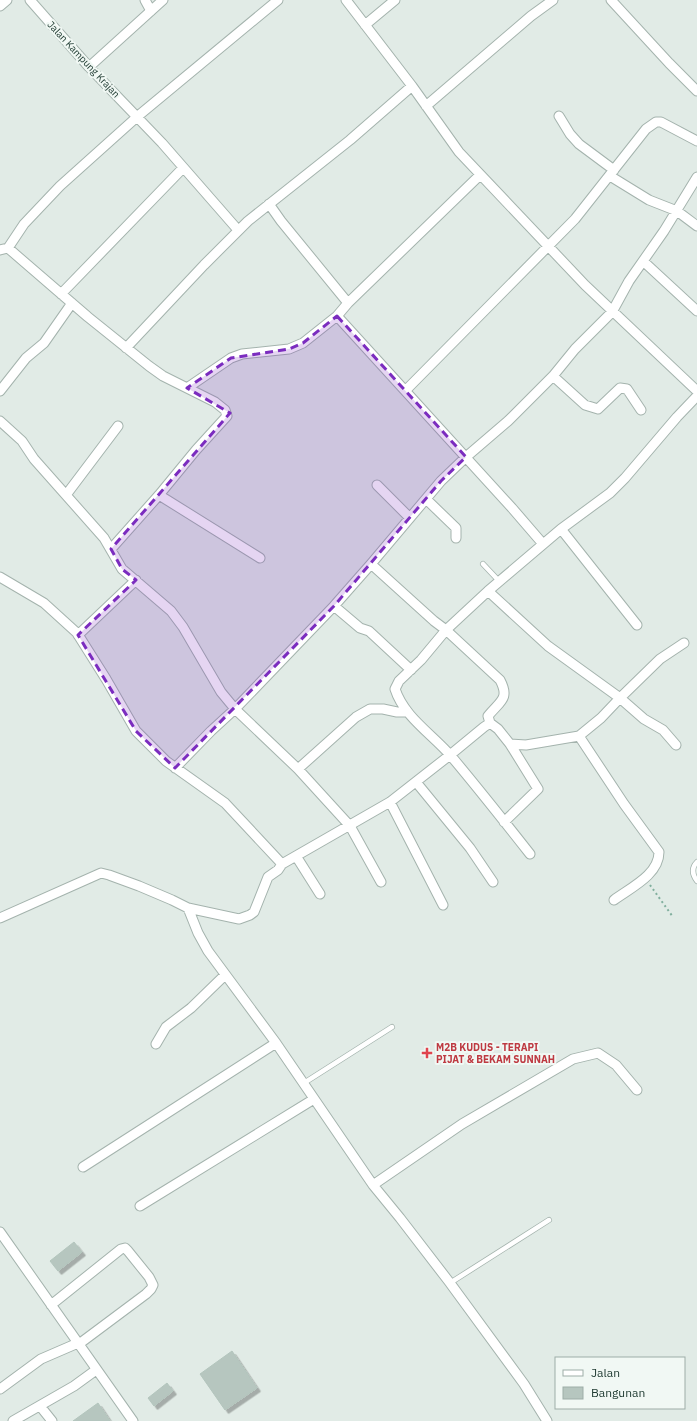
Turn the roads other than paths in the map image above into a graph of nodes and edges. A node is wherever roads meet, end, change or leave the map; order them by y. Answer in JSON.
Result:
{"nodes":[{"id":1,"x":7,"y":0,"type":"edge"},
{"id":2,"x":30,"y":0,"type":"edge"},
{"id":3,"x":145,"y":0,"type":"edge"},
{"id":4,"x":163,"y":0,"type":"edge"},
{"id":5,"x":278,"y":0,"type":"edge"},
{"id":6,"x":346,"y":0,"type":"edge"},
{"id":7,"x":395,"y":0,"type":"edge"},
{"id":8,"x":553,"y":0,"type":"edge"},
{"id":9,"x":611,"y":0,"type":"edge"},
{"id":10,"x":0,"y":6,"type":"edge"},
{"id":11,"x":152,"y":11,"type":"junction"},
{"id":12,"x":365,"y":25,"type":"junction"},
{"id":13,"x":89,"y":67,"type":"junction"},
{"id":14,"x":412,"y":86,"type":"junction"},
{"id":15,"x":697,"y":90,"type":"edge"},
{"id":16,"x":426,"y":106,"type":"junction"},
{"id":17,"x":138,"y":116,"type":"junction"},
{"id":18,"x":559,"y":116,"type":"dead end"},
{"id":19,"x":697,"y":141,"type":"edge"},
{"id":20,"x":183,"y":168,"type":"junction"},
{"id":21,"x":612,"y":173,"type":"junction"},
{"id":22,"x":480,"y":175,"type":"junction"},
{"id":23,"x":697,"y":177,"type":"edge"},
{"id":24,"x":269,"y":204,"type":"junction"},
{"id":25,"x":676,"y":211,"type":"junction"},
{"id":26,"x":697,"y":226,"type":"edge"},
{"id":27,"x":238,"y":230,"type":"junction"},
{"id":28,"x":548,"y":246,"type":"junction"},
{"id":29,"x":4,"y":249,"type":"edge"},
{"id":30,"x":643,"y":261,"type":"junction"},
{"id":31,"x":61,"y":294,"type":"junction"},
{"id":32,"x":72,"y":303,"type":"junction"},
{"id":33,"x":348,"y":303,"type":"junction"},
{"id":34,"x":697,"y":311,"type":"edge"},
{"id":35,"x":612,"y":312,"type":"junction"},
{"id":36,"x":338,"y":316,"type":"junction"},
{"id":37,"x":126,"y":348,"type":"junction"},
{"id":38,"x":553,"y":376,"type":"junction"},
{"id":39,"x":187,"y":388,"type":"junction"},
{"id":40,"x":406,"y":390,"type":"junction"},
{"id":41,"x":0,"y":391,"type":"edge"},
{"id":42,"x":697,"y":391,"type":"edge"},
{"id":43,"x":697,"y":396,"type":"edge"},
{"id":44,"x":641,"y":410,"type":"dead end"},
{"id":45,"x":0,"y":421,"type":"edge"},
{"id":46,"x":118,"y":426,"type":"dead end"},
{"id":47,"x":466,"y":457,"type":"junction"},
{"id":48,"x":377,"y":486,"type":"dead end"},
{"id":49,"x":66,"y":495,"type":"junction"},
{"id":50,"x":159,"y":495,"type":"junction"},
{"id":51,"x":426,"y":499,"type":"junction"},
{"id":52,"x":410,"y":518,"type":"junction"},
{"id":53,"x":561,"y":529,"type":"junction"},
{"id":54,"x":456,"y":538,"type":"dead end"},
{"id":55,"x":543,"y":544,"type":"junction"},
{"id":56,"x":111,"y":549,"type":"junction"},
{"id":57,"x":260,"y":558,"type":"dead end"},
{"id":58,"x":371,"y":564,"type":"junction"},
{"id":59,"x":483,"y":564,"type":"dead end"},
{"id":60,"x":0,"y":577,"type":"edge"},
{"id":61,"x":136,"y":580,"type":"junction"},
{"id":62,"x":499,"y":581,"type":"junction"},
{"id":63,"x":488,"y":591,"type":"junction"},
{"id":64,"x":334,"y":606,"type":"junction"},
{"id":65,"x":637,"y":625,"type":"dead end"},
{"id":66,"x":446,"y":630,"type":"junction"},
{"id":67,"x":78,"y":635,"type":"junction"},
{"id":68,"x":684,"y":643,"type":"dead end"},
{"id":69,"x":411,"y":670,"type":"junction"},
{"id":70,"x":620,"y":698,"type":"junction"},
{"id":71,"x":235,"y":708,"type":"junction"},
{"id":72,"x":407,"y":712,"type":"junction"},
{"id":73,"x":490,"y":723,"type":"junction"},
{"id":74,"x":579,"y":736,"type":"junction"},
{"id":75,"x":510,"y":744,"type":"junction"},
{"id":76,"x":676,"y":745,"type":"dead end"},
{"id":77,"x":450,"y":755,"type":"junction"},
{"id":78,"x":175,"y":768,"type":"junction"},
{"id":79,"x":298,"y":769,"type":"junction"},
{"id":80,"x":416,"y":782,"type":"junction"},
{"id":81,"x":390,"y":802,"type":"junction"},
{"id":82,"x":504,"y":822,"type":"junction"},
{"id":83,"x":350,"y":826,"type":"junction"},
{"id":84,"x":530,"y":854,"type":"dead end"},
{"id":85,"x":296,"y":856,"type":"junction"},
{"id":86,"x":697,"y":862,"type":"edge"},
{"id":87,"x":282,"y":864,"type":"junction"},
{"id":88,"x":697,"y":881,"type":"edge"},
{"id":89,"x":381,"y":882,"type":"dead end"},
{"id":90,"x":493,"y":882,"type":"dead end"},
{"id":91,"x":320,"y":894,"type":"dead end"},
{"id":92,"x":614,"y":900,"type":"dead end"},
{"id":93,"x":443,"y":905,"type":"dead end"},
{"id":94,"x":188,"y":908,"type":"junction"},
{"id":95,"x":0,"y":918,"type":"edge"},
{"id":96,"x":225,"y":974,"type":"junction"},
{"id":97,"x":392,"y":1027,"type":"dead end"},
{"id":98,"x":276,"y":1043,"type":"junction"},
{"id":99,"x":156,"y":1044,"type":"dead end"},
{"id":100,"x":304,"y":1082,"type":"junction"},
{"id":101,"x":637,"y":1090,"type":"dead end"},
{"id":102,"x":314,"y":1099,"type":"junction"},
{"id":103,"x":83,"y":1167,"type":"dead end"},
{"id":104,"x":373,"y":1185,"type":"junction"},
{"id":105,"x":140,"y":1206,"type":"dead end"},
{"id":106,"x":549,"y":1220,"type":"dead end"},
{"id":107,"x":0,"y":1232,"type":"edge"},
{"id":108,"x":450,"y":1282,"type":"junction"},
{"id":109,"x":51,"y":1305,"type":"junction"},
{"id":110,"x":78,"y":1344,"type":"junction"},
{"id":111,"x":96,"y":1370,"type":"junction"},
{"id":112,"x":0,"y":1389,"type":"edge"},
{"id":113,"x":40,"y":1406,"type":"junction"},
{"id":114,"x":13,"y":1421,"type":"edge"},
{"id":115,"x":52,"y":1421,"type":"edge"},
{"id":116,"x":133,"y":1421,"type":"edge"},
{"id":117,"x":547,"y":1421,"type":"edge"}],
"edges":[{"from":1,"to":10,"type":"street"},
{"from":2,"to":13,"type":"street","name":"Jalan Kampung Krajan"},
{"from":3,"to":11,"type":"street"},
{"from":4,"to":11,"type":"street"},
{"from":5,"to":17,"type":"street"},
{"from":6,"to":12,"type":"street"},
{"from":7,"to":12,"type":"street"},
{"from":8,"to":16,"type":"street"},
{"from":9,"to":15,"type":"street"},
{"from":11,"to":13,"type":"street"},
{"from":12,"to":14,"type":"street"},
{"from":13,"to":17,"type":"street","name":"Jalan Kampung Krajan"},
{"from":14,"to":16,"type":"street"},
{"from":14,"to":24,"type":"street"},
{"from":16,"to":22,"type":"street"},
{"from":17,"to":20,"type":"street","name":"Jalan Kampung Krajan"},
{"from":17,"to":29,"type":"street"},
{"from":18,"to":21,"type":"street"},
{"from":19,"to":21,"type":"street"},
{"from":20,"to":27,"type":"street","name":"Jalan Kampung Krajan"},
{"from":20,"to":31,"type":"street"},
{"from":21,"to":25,"type":"street"},
{"from":21,"to":28,"type":"street"},
{"from":22,"to":28,"type":"street"},
{"from":22,"to":33,"type":"street"},
{"from":23,"to":25,"type":"street"},
{"from":24,"to":27,"type":"street"},
{"from":24,"to":33,"type":"street"},
{"from":25,"to":26,"type":"street"},
{"from":25,"to":30,"type":"street"},
{"from":27,"to":37,"type":"street"},
{"from":28,"to":35,"type":"street"},
{"from":28,"to":40,"type":"street"},
{"from":29,"to":31,"type":"street"},
{"from":30,"to":34,"type":"street"},
{"from":30,"to":35,"type":"street"},
{"from":31,"to":32,"type":"street"},
{"from":32,"to":37,"type":"street"},
{"from":32,"to":41,"type":"street"},
{"from":33,"to":36,"type":"street"},
{"from":35,"to":38,"type":"street"},
{"from":35,"to":42,"type":"street"},
{"from":36,"to":39,"type":"street"},
{"from":36,"to":40,"type":"street"},
{"from":37,"to":39,"type":"street"},
{"from":38,"to":44,"type":"street"},
{"from":38,"to":47,"type":"street"},
{"from":39,"to":50,"type":"street"},
{"from":40,"to":47,"type":"street"},
{"from":43,"to":53,"type":"street"},
{"from":45,"to":49,"type":"street"},
{"from":46,"to":49,"type":"street"},
{"from":47,"to":51,"type":"street"},
{"from":47,"to":55,"type":"street"},
{"from":48,"to":52,"type":"street"},
{"from":49,"to":56,"type":"street"},
{"from":50,"to":56,"type":"street"},
{"from":50,"to":57,"type":"street"},
{"from":51,"to":52,"type":"street"},
{"from":51,"to":54,"type":"street"},
{"from":52,"to":58,"type":"street"},
{"from":53,"to":55,"type":"street"},
{"from":53,"to":65,"type":"street"},
{"from":55,"to":62,"type":"street"},
{"from":56,"to":61,"type":"street"},
{"from":58,"to":64,"type":"street"},
{"from":58,"to":66,"type":"street"},
{"from":59,"to":62,"type":"lane"},
{"from":60,"to":67,"type":"street"},
{"from":61,"to":67,"type":"street"},
{"from":61,"to":71,"type":"street"},
{"from":62,"to":63,"type":"street"},
{"from":63,"to":66,"type":"street"},
{"from":63,"to":70,"type":"street"},
{"from":64,"to":69,"type":"street"},
{"from":64,"to":71,"type":"street"},
{"from":66,"to":69,"type":"street"},
{"from":66,"to":73,"type":"street"},
{"from":67,"to":78,"type":"street"},
{"from":68,"to":70,"type":"street"},
{"from":69,"to":72,"type":"street"},
{"from":70,"to":74,"type":"street"},
{"from":70,"to":76,"type":"street"},
{"from":71,"to":78,"type":"street"},
{"from":71,"to":79,"type":"street"},
{"from":72,"to":77,"type":"street"},
{"from":72,"to":79,"type":"street"},
{"from":73,"to":75,"type":"street"},
{"from":73,"to":77,"type":"street"},
{"from":74,"to":75,"type":"street"},
{"from":74,"to":92,"type":"street"},
{"from":75,"to":82,"type":"street"},
{"from":77,"to":80,"type":"street"},
{"from":77,"to":82,"type":"street"},
{"from":78,"to":87,"type":"street"},
{"from":79,"to":83,"type":"street"},
{"from":80,"to":81,"type":"street"},
{"from":80,"to":90,"type":"street"},
{"from":81,"to":83,"type":"street"},
{"from":81,"to":93,"type":"street"},
{"from":82,"to":84,"type":"street"},
{"from":83,"to":85,"type":"street"},
{"from":83,"to":89,"type":"street"},
{"from":85,"to":87,"type":"street"},
{"from":85,"to":91,"type":"street"},
{"from":86,"to":88,"type":"lane"},
{"from":87,"to":94,"type":"street"},
{"from":94,"to":95,"type":"street"},
{"from":94,"to":96,"type":"street"},
{"from":96,"to":98,"type":"street"},
{"from":96,"to":99,"type":"street"},
{"from":97,"to":100,"type":"lane"},
{"from":98,"to":100,"type":"street"},
{"from":98,"to":103,"type":"street"},
{"from":100,"to":102,"type":"street"},
{"from":101,"to":104,"type":"street"},
{"from":102,"to":104,"type":"street"},
{"from":102,"to":105,"type":"street"},
{"from":104,"to":108,"type":"street"},
{"from":106,"to":108,"type":"lane"},
{"from":107,"to":109,"type":"street"},
{"from":108,"to":117,"type":"street"},
{"from":109,"to":110,"type":"street"},
{"from":109,"to":110,"type":"street"},
{"from":110,"to":111,"type":"street"},
{"from":110,"to":112,"type":"street"},
{"from":111,"to":113,"type":"street"},
{"from":111,"to":116,"type":"street"},
{"from":113,"to":114,"type":"street"},
{"from":113,"to":115,"type":"street"}]}
